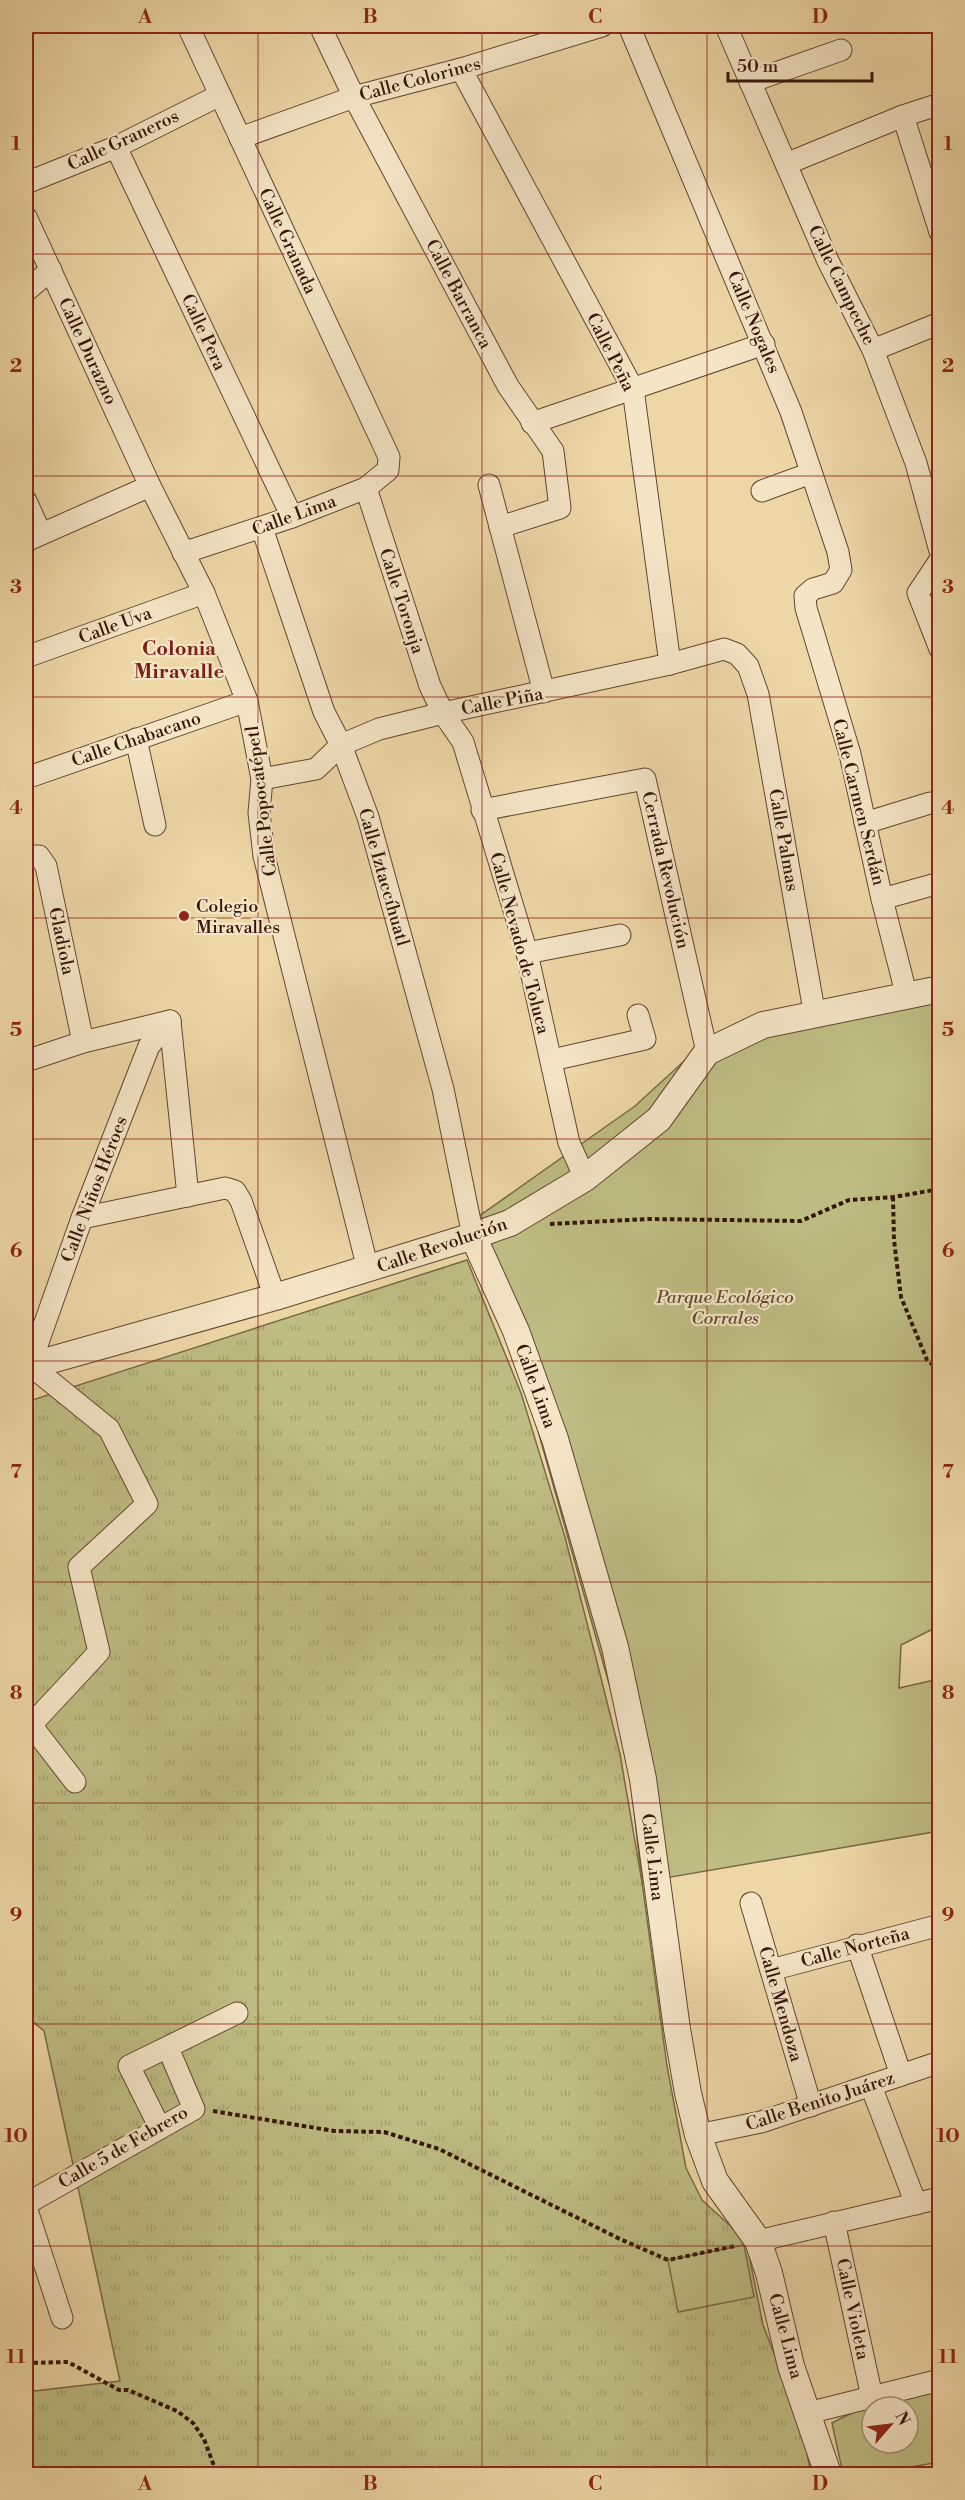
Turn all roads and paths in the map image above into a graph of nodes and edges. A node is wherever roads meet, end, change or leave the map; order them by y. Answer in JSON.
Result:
{"nodes":[{"id":1,"x":188,"y":26,"type":"edge"},
{"id":2,"x":320,"y":26,"type":"edge"},
{"id":3,"x":602,"y":26,"type":"edge"},
{"id":4,"x":629,"y":26,"type":"edge"},
{"id":5,"x":726,"y":26,"type":"edge"},
{"id":6,"x":840,"y":50,"type":"dead end"},
{"id":7,"x":461,"y":69,"type":"junction"},
{"id":8,"x":750,"y":82,"type":"junction"},
{"id":9,"x":220,"y":94,"type":"junction"},
{"id":10,"x":354,"y":97,"type":"junction"},
{"id":11,"x":939,"y":104,"type":"edge"},
{"id":12,"x":903,"y":116,"type":"junction"},
{"id":13,"x":240,"y":138,"type":"junction"},
{"id":14,"x":116,"y":147,"type":"junction"},
{"id":15,"x":786,"y":164,"type":"junction"},
{"id":16,"x":26,"y":183,"type":"edge"},
{"id":17,"x":26,"y":217,"type":"edge"},
{"id":18,"x":939,"y":232,"type":"edge"},
{"id":19,"x":51,"y":270,"type":"junction"},
{"id":20,"x":26,"y":291,"type":"edge"},
{"id":21,"x":939,"y":323,"type":"edge"},
{"id":22,"x":764,"y":344,"type":"junction"},
{"id":23,"x":873,"y":350,"type":"junction"},
{"id":24,"x":633,"y":389,"type":"junction"},
{"id":25,"x":532,"y":423,"type":"junction"},
{"id":26,"x":389,"y":457,"type":"joint"},
{"id":27,"x":811,"y":472,"type":"junction"},
{"id":28,"x":489,"y":485,"type":"dead end"},
{"id":29,"x":150,"y":486,"type":"junction"},
{"id":30,"x":366,"y":488,"type":"junction"},
{"id":31,"x":762,"y":491,"type":"dead end"},
{"id":32,"x":26,"y":501,"type":"edge"},
{"id":33,"x":292,"y":517,"type":"junction"},
{"id":34,"x":500,"y":527,"type":"junction"},
{"id":35,"x":262,"y":528,"type":"junction"},
{"id":36,"x":33,"y":537,"type":"edge"},
{"id":37,"x":939,"y":551,"type":"edge"},
{"id":38,"x":183,"y":553,"type":"junction"},
{"id":39,"x":939,"y":560,"type":"edge"},
{"id":40,"x":204,"y":593,"type":"junction"},
{"id":41,"x":806,"y":609,"type":"joint"},
{"id":42,"x":939,"y":649,"type":"edge"},
{"id":43,"x":26,"y":657,"type":"edge"},
{"id":44,"x":670,"y":664,"type":"junction"},
{"id":45,"x":747,"y":666,"type":"joint"},
{"id":46,"x":544,"y":693,"type":"junction"},
{"id":47,"x":247,"y":701,"type":"junction"},
{"id":48,"x":443,"y":713,"type":"junction"},
{"id":49,"x":136,"y":739,"type":"junction"},
{"id":50,"x":341,"y":744,"type":"junction"},
{"id":51,"x":26,"y":778,"type":"edge"},
{"id":52,"x":262,"y":779,"type":"junction"},
{"id":53,"x":930,"y":803,"type":"dead end"},
{"id":54,"x":482,"y":810,"type":"junction"},
{"id":55,"x":865,"y":823,"type":"junction"},
{"id":56,"x":155,"y":825,"type":"dead end"},
{"id":57,"x":26,"y":856,"type":"edge"},
{"id":58,"x":932,"y":885,"type":"dead end"},
{"id":59,"x":882,"y":899,"type":"junction"},
{"id":60,"x":620,"y":935,"type":"dead end"},
{"id":61,"x":527,"y":953,"type":"junction"},
{"id":62,"x":939,"y":989,"type":"edge"},
{"id":63,"x":907,"y":997,"type":"junction"},
{"id":64,"x":638,"y":1015,"type":"dead end"},
{"id":65,"x":815,"y":1016,"type":"junction"},
{"id":66,"x":170,"y":1021,"type":"junction"},
{"id":67,"x":83,"y":1042,"type":"junction"},
{"id":68,"x":707,"y":1052,"type":"junction"},
{"id":69,"x":552,"y":1060,"type":"junction"},
{"id":70,"x":26,"y":1061,"type":"edge"},
{"id":71,"x":585,"y":1178,"type":"junction"},
{"id":72,"x":939,"y":1189,"type":"edge"},
{"id":73,"x":188,"y":1196,"type":"junction"},
{"id":74,"x":893,"y":1197,"type":"junction"},
{"id":75,"x":82,"y":1218,"type":"junction"},
{"id":76,"x":510,"y":1223,"type":"junction"},
{"id":77,"x":473,"y":1236,"type":"junction"},
{"id":78,"x":368,"y":1269,"type":"junction"},
{"id":79,"x":275,"y":1297,"type":"junction"},
{"id":80,"x":28,"y":1366,"type":"edge"},
{"id":81,"x":939,"y":1371,"type":"edge"},
{"id":82,"x":75,"y":1782,"type":"dead end"},
{"id":83,"x":751,"y":1903,"type":"dead end"},
{"id":84,"x":939,"y":1925,"type":"edge"},
{"id":85,"x":856,"y":1945,"type":"junction"},
{"id":86,"x":771,"y":1970,"type":"junction"},
{"id":87,"x":237,"y":2013,"type":"dead end"},
{"id":88,"x":168,"y":2048,"type":"junction"},
{"id":89,"x":939,"y":2062,"type":"edge"},
{"id":90,"x":901,"y":2075,"type":"junction"},
{"id":91,"x":871,"y":2086,"type":"junction"},
{"id":92,"x":811,"y":2106,"type":"junction"},
{"id":93,"x":194,"y":2109,"type":"junction"},
{"id":94,"x":159,"y":2128,"type":"junction"},
{"id":95,"x":698,"y":2135,"type":"junction"},
{"id":96,"x":939,"y":2198,"type":"edge"},
{"id":97,"x":916,"y":2204,"type":"junction"},
{"id":98,"x":26,"y":2205,"type":"edge"},
{"id":99,"x":834,"y":2222,"type":"junction"},
{"id":100,"x":758,"y":2241,"type":"junction"},
{"id":101,"x":62,"y":2318,"type":"dead end"},
{"id":102,"x":26,"y":2362,"type":"edge"},
{"id":103,"x":939,"y":2380,"type":"edge"},
{"id":104,"x":872,"y":2395,"type":"edge"},
{"id":105,"x":880,"y":2395,"type":"edge"},
{"id":106,"x":860,"y":2400,"type":"edge"},
{"id":107,"x":808,"y":2413,"type":"junction"},
{"id":108,"x":218,"y":2475,"type":"edge"},
{"id":109,"x":828,"y":2475,"type":"edge"}],
"edges":[{"from":1,"to":9,"type":"street","name":"Calle Granada"},
{"from":2,"to":10,"type":"street","name":"Calle Barranca"},
{"from":3,"to":7,"type":"street","name":"Calle Colorines"},
{"from":4,"to":22,"type":"street","name":"Calle Nogales"},
{"from":5,"to":8,"type":"street","name":"Calle Campeche"},
{"from":6,"to":8,"type":"street"},
{"from":7,"to":10,"type":"street","name":"Calle Colorines"},
{"from":7,"to":24,"type":"street","name":"Calle Peña"},
{"from":8,"to":15,"type":"street","name":"Calle Campeche"},
{"from":9,"to":13,"type":"street","name":"Calle Granada"},
{"from":9,"to":14,"type":"street","name":"Calle Graneros"},
{"from":10,"to":13,"type":"street","name":"Calle Colorines"},
{"from":10,"to":25,"type":"street","name":"Calle Barranca"},
{"from":11,"to":12,"type":"street"},
{"from":12,"to":15,"type":"street"},
{"from":12,"to":18,"type":"street"},
{"from":13,"to":26,"type":"street","name":"Calle Granada"},
{"from":14,"to":16,"type":"street","name":"Calle Graneros"},
{"from":14,"to":33,"type":"street","name":"Calle Pera"},
{"from":15,"to":23,"type":"street","name":"Calle Campeche"},
{"from":17,"to":19,"type":"street","name":"Calle Durazno"},
{"from":19,"to":20,"type":"street"},
{"from":19,"to":29,"type":"street","name":"Calle Durazno"},
{"from":21,"to":23,"type":"street"},
{"from":22,"to":24,"type":"street"},
{"from":22,"to":27,"type":"street","name":"Calle Nogales"},
{"from":23,"to":37,"type":"street","name":"Calle Campeche"},
{"from":24,"to":25,"type":"street"},
{"from":24,"to":44,"type":"street","name":"Calle Peña"},
{"from":25,"to":34,"type":"street","name":"Calle Barranca"},
{"from":26,"to":30,"type":"street","name":"Calle Lima"},
{"from":27,"to":31,"type":"street"},
{"from":27,"to":41,"type":"street","name":"Calle Nogales"},
{"from":28,"to":34,"type":"street"},
{"from":29,"to":36,"type":"street"},
{"from":29,"to":38,"type":"street","name":"Calle Popocatépetl"},
{"from":30,"to":33,"type":"street","name":"Calle Lima"},
{"from":30,"to":48,"type":"street","name":"Calle Toronja"},
{"from":32,"to":36,"type":"street"},
{"from":33,"to":35,"type":"street","name":"Calle Lima"},
{"from":34,"to":46,"type":"street"},
{"from":35,"to":38,"type":"street","name":"Calle Lima"},
{"from":35,"to":50,"type":"street","name":"Calle Iztaccíhuatl"},
{"from":38,"to":40,"type":"street","name":"Calle Popocatépetl"},
{"from":39,"to":42,"type":"street"},
{"from":40,"to":43,"type":"street","name":"Calle Uva"},
{"from":40,"to":47,"type":"street","name":"Calle Popocatépetl"},
{"from":41,"to":55,"type":"street","name":"Calle Carmen Serdán"},
{"from":44,"to":45,"type":"street","name":"Calle Piña"},
{"from":44,"to":46,"type":"street","name":"Calle Piña"},
{"from":45,"to":65,"type":"street","name":"Calle Palmas"},
{"from":46,"to":48,"type":"street","name":"Calle Piña"},
{"from":47,"to":49,"type":"street","name":"Calle Chabacano"},
{"from":47,"to":52,"type":"street","name":"Calle Popocatépetl"},
{"from":48,"to":50,"type":"street","name":"Calle Piña"},
{"from":48,"to":54,"type":"street","name":"Calle Nevado de Toluca"},
{"from":49,"to":51,"type":"street","name":"Calle Chabacano"},
{"from":49,"to":56,"type":"street"},
{"from":50,"to":52,"type":"street","name":"Calle Piña"},
{"from":50,"to":77,"type":"street","name":"Calle Iztaccíhuatl"},
{"from":52,"to":78,"type":"street","name":"Calle Popocatépetl"},
{"from":53,"to":55,"type":"street"},
{"from":54,"to":61,"type":"street","name":"Calle Nevado de Toluca"},
{"from":54,"to":68,"type":"street","name":"Cerrada Revolución"},
{"from":55,"to":59,"type":"street","name":"Calle Carmen Serdán"},
{"from":57,"to":67,"type":"street","name":"Gladiola"},
{"from":58,"to":59,"type":"street"},
{"from":59,"to":63,"type":"street","name":"Calle Carmen Serdán"},
{"from":60,"to":61,"type":"street"},
{"from":61,"to":69,"type":"street","name":"Calle Nevado de Toluca"},
{"from":62,"to":63,"type":"street","name":"Calle Revolución"},
{"from":63,"to":65,"type":"street","name":"Calle Revolución"},
{"from":64,"to":69,"type":"street"},
{"from":65,"to":68,"type":"street","name":"Calle Revolución"},
{"from":66,"to":67,"type":"street"},
{"from":66,"to":73,"type":"street"},
{"from":66,"to":75,"type":"street","name":"Calle Niños Héroes"},
{"from":67,"to":70,"type":"street"},
{"from":68,"to":71,"type":"street","name":"Calle Revolución"},
{"from":69,"to":71,"type":"street","name":"Calle Nevado de Toluca"},
{"from":71,"to":76,"type":"street","name":"Calle Revolución"},
{"from":72,"to":74,"type":"path"},
{"from":73,"to":75,"type":"street"},
{"from":73,"to":79,"type":"street"},
{"from":74,"to":76,"type":"path"},
{"from":74,"to":81,"type":"path"},
{"from":75,"to":80,"type":"street","name":"Calle Niños Héroes"},
{"from":76,"to":77,"type":"street","name":"Calle Revolución"},
{"from":77,"to":78,"type":"street","name":"Calle Revolución"},
{"from":77,"to":95,"type":"street","name":"Calle Lima"},
{"from":78,"to":79,"type":"street","name":"Calle Revolución"},
{"from":79,"to":80,"type":"street","name":"Calle Revolución"},
{"from":80,"to":82,"type":"street"},
{"from":83,"to":86,"type":"street","name":"Calle Mendoza"},
{"from":84,"to":85,"type":"street","name":"Calle Norteña"},
{"from":85,"to":86,"type":"street","name":"Calle Norteña"},
{"from":85,"to":90,"type":"street"},
{"from":86,"to":92,"type":"street","name":"Calle Mendoza"},
{"from":87,"to":88,"type":"street"},
{"from":88,"to":93,"type":"street","name":"Calle 5 de Febrero"},
{"from":88,"to":94,"type":"street"},
{"from":89,"to":90,"type":"street","name":"Calle Benito Juárez"},
{"from":90,"to":91,"type":"street","name":"Calle Benito Juárez"},
{"from":91,"to":92,"type":"street","name":"Calle Benito Juárez"},
{"from":91,"to":97,"type":"street"},
{"from":92,"to":95,"type":"street","name":"Calle Benito Juárez"},
{"from":93,"to":94,"type":"street","name":"Calle 5 de Febrero"},
{"from":93,"to":100,"type":"path"},
{"from":94,"to":98,"type":"street","name":"Calle 5 de Febrero"},
{"from":95,"to":100,"type":"street","name":"Calle Lima"},
{"from":96,"to":97,"type":"street"},
{"from":97,"to":99,"type":"street"},
{"from":98,"to":101,"type":"street"},
{"from":99,"to":100,"type":"street"},
{"from":99,"to":104,"type":"street","name":"Calle Violeta"},
{"from":100,"to":107,"type":"street","name":"Calle Lima"},
{"from":102,"to":108,"type":"path"},
{"from":103,"to":105,"type":"street"},
{"from":106,"to":107,"type":"street"},
{"from":107,"to":109,"type":"street","name":"Calle Lima"}]}
